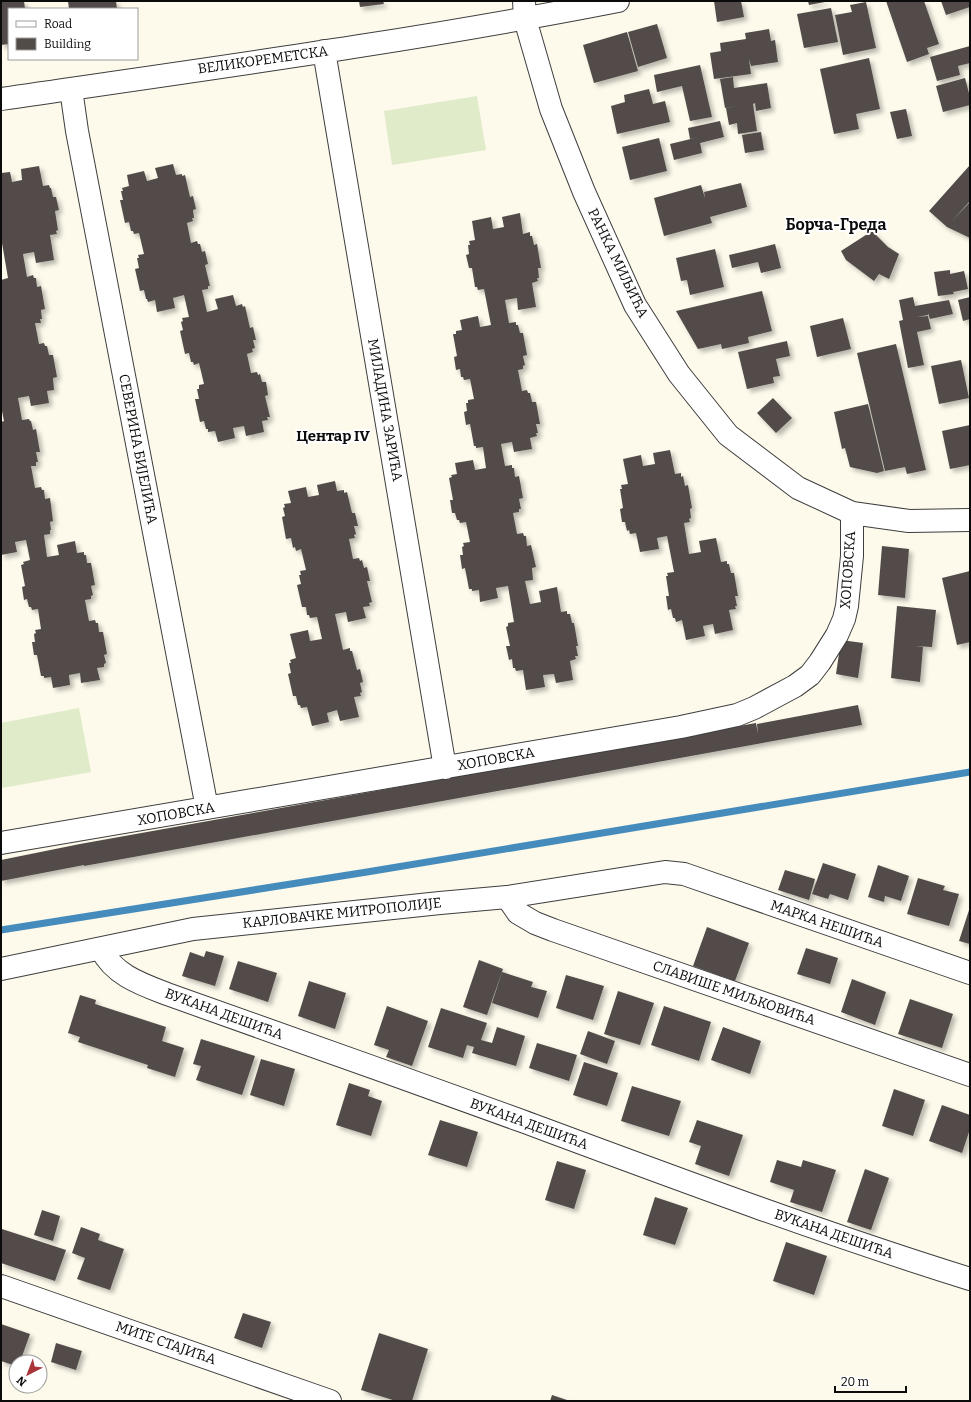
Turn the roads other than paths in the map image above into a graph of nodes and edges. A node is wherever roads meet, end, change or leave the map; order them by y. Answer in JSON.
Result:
{"nodes":[{"id":1,"x":618,"y":1,"type":"edge"},
{"id":2,"x":524,"y":10,"type":"edge"},
{"id":3,"x":324,"y":51,"type":"junction"},
{"id":4,"x":71,"y":89,"type":"junction"},
{"id":5,"x":1,"y":99,"type":"edge"},
{"id":6,"x":852,"y":512,"type":"junction"},
{"id":7,"x":970,"y":520,"type":"edge"},
{"id":8,"x":445,"y":768,"type":"junction"},
{"id":9,"x":207,"y":808,"type":"junction"},
{"id":10,"x":1,"y":843,"type":"edge"},
{"id":11,"x":684,"y":874,"type":"joint"},
{"id":12,"x":507,"y":897,"type":"junction"},
{"id":13,"x":101,"y":949,"type":"junction"},
{"id":14,"x":1,"y":969,"type":"edge"},
{"id":15,"x":970,"y":973,"type":"edge"},
{"id":16,"x":970,"y":1075,"type":"edge"},
{"id":17,"x":970,"y":1279,"type":"edge"},
{"id":18,"x":1,"y":1286,"type":"edge"},
{"id":19,"x":330,"y":1401,"type":"edge"}],
"edges":[{"from":1,"to":2,"type":"street","name":"ВЕЛИКОРЕМЕТСКА"},
{"from":2,"to":3,"type":"street","name":"ВЕЛИКОРЕМЕТСКА"},
{"from":2,"to":6,"type":"street","name":"РАНКА МИЉИЋА"},
{"from":3,"to":4,"type":"street","name":"ВЕЛИКОРЕМЕТСКА"},
{"from":3,"to":8,"type":"street","name":"МИЛАДИНА ЗАРИЋА"},
{"from":4,"to":5,"type":"street","name":"ВЕЛИКОРЕМЕТСКА"},
{"from":4,"to":9,"type":"street","name":"СЕВЕРИНА БИЈЕЛИЋА"},
{"from":6,"to":7,"type":"street","name":"РАНКА МИЉИЋА"},
{"from":6,"to":8,"type":"street","name":"ХОПОВСКА"},
{"from":8,"to":9,"type":"street","name":"ХОПОВСКА"},
{"from":9,"to":10,"type":"street","name":"ХОПОВСКА"},
{"from":11,"to":12,"type":"street","name":"КАРЛОВАЧКЕ МИТРОПОЛИЈЕ"},
{"from":11,"to":15,"type":"street","name":"МАРКА НЕШИЋА"},
{"from":12,"to":13,"type":"street","name":"КАРЛОВАЧКЕ МИТРОПОЛИЈЕ"},
{"from":12,"to":16,"type":"street","name":"СЛАВИШЕ МИЉКОВИЋА"},
{"from":13,"to":14,"type":"street","name":"КАРЛОВАЧКЕ МИТРОПОЛИЈЕ"},
{"from":13,"to":17,"type":"street","name":"ВУКАНА ДЕШИЋА"},
{"from":18,"to":19,"type":"street","name":"МИТЕ СТАЈИЋА"}]}
